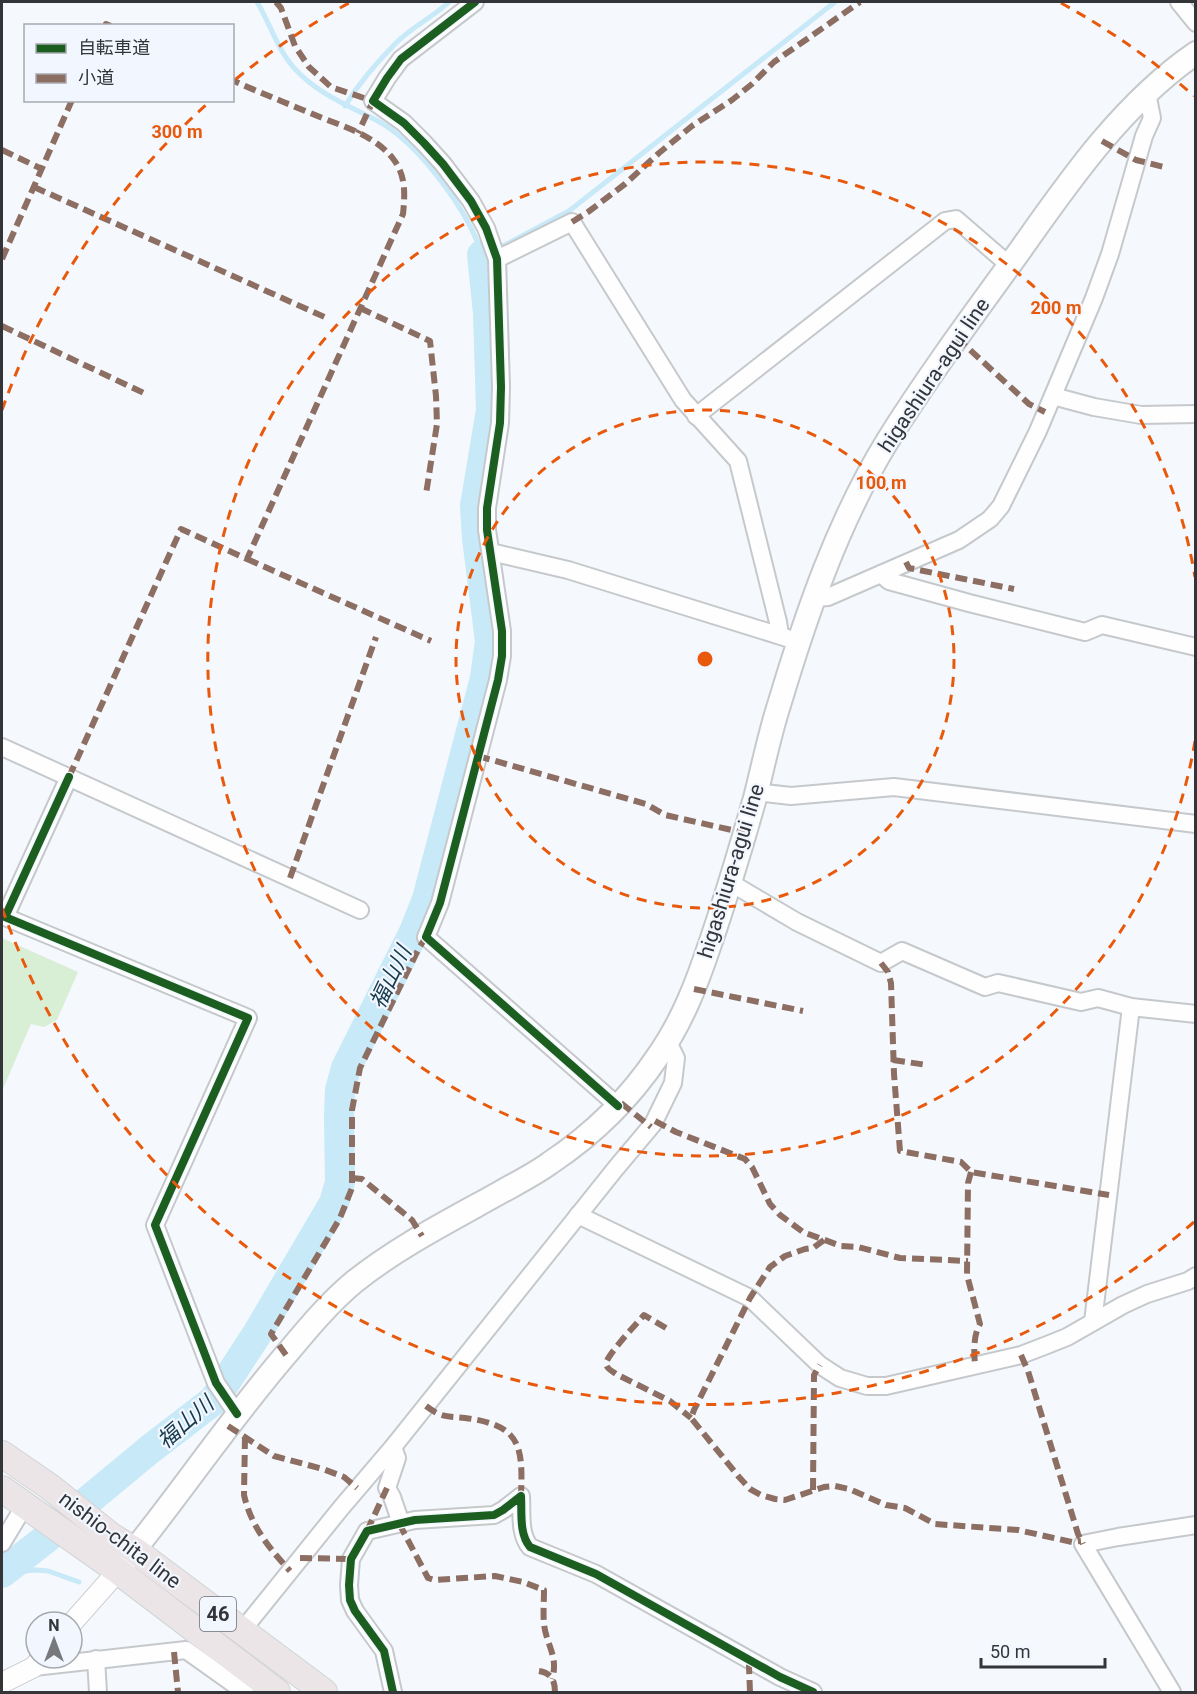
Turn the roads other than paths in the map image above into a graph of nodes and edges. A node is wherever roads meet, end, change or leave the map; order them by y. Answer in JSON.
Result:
{"nodes":[{"id":1,"x":475,"y":2,"type":"edge"},
{"id":2,"x":1179,"y":2,"type":"edge"},
{"id":3,"x":1196,"y":23,"type":"edge"},
{"id":4,"x":1196,"y":53,"type":"edge"},
{"id":5,"x":1147,"y":93,"type":"junction"},
{"id":6,"x":497,"y":259,"type":"junction"},
{"id":7,"x":1010,"y":265,"type":"junction"},
{"id":8,"x":1053,"y":396,"type":"junction"},
{"id":9,"x":1196,"y":414,"type":"edge"},
{"id":10,"x":696,"y":416,"type":"junction"},
{"id":11,"x":491,"y":552,"type":"junction"},
{"id":12,"x":881,"y":574,"type":"junction"},
{"id":13,"x":815,"y":598,"type":"junction"},
{"id":14,"x":789,"y":638,"type":"junction"},
{"id":15,"x":1196,"y":647,"type":"edge"},
{"id":16,"x":2,"y":747,"type":"edge"},
{"id":17,"x":69,"y":777,"type":"junction"},
{"id":18,"x":756,"y":792,"type":"junction"},
{"id":19,"x":1196,"y":824,"type":"edge"},
{"id":20,"x":731,"y":883,"type":"junction"},
{"id":21,"x":360,"y":909,"type":"dead end"},
{"id":22,"x":1131,"y":1007,"type":"junction"},
{"id":23,"x":1196,"y":1014,"type":"edge"},
{"id":24,"x":668,"y":1042,"type":"junction"},
{"id":25,"x":618,"y":1106,"type":"junction"},
{"id":26,"x":578,"y":1215,"type":"junction"},
{"id":27,"x":1196,"y":1276,"type":"edge"},
{"id":28,"x":1094,"y":1322,"type":"junction"},
{"id":29,"x":231,"y":1406,"type":"junction"},
{"id":30,"x":393,"y":1447,"type":"junction"},
{"id":31,"x":2,"y":1454,"type":"edge"},
{"id":32,"x":2,"y":1490,"type":"edge"},
{"id":33,"x":29,"y":1508,"type":"junction"},
{"id":34,"x":401,"y":1522,"type":"junction"},
{"id":35,"x":1196,"y":1525,"type":"edge"},
{"id":36,"x":2,"y":1543,"type":"edge"},
{"id":37,"x":103,"y":1545,"type":"junction"},
{"id":38,"x":134,"y":1550,"type":"junction"},
{"id":39,"x":118,"y":1571,"type":"junction"},
{"id":40,"x":84,"y":1610,"type":"edge"},
{"id":41,"x":241,"y":1632,"type":"junction"},
{"id":42,"x":96,"y":1659,"type":"junction"},
{"id":43,"x":84,"y":1660,"type":"edge"},
{"id":44,"x":24,"y":1670,"type":"edge"},
{"id":45,"x":2,"y":1683,"type":"edge"},
{"id":46,"x":98,"y":1692,"type":"edge"},
{"id":47,"x":245,"y":1692,"type":"edge"},
{"id":48,"x":277,"y":1692,"type":"edge"},
{"id":49,"x":324,"y":1692,"type":"edge"},
{"id":50,"x":393,"y":1692,"type":"edge"},
{"id":51,"x":813,"y":1692,"type":"edge"},
{"id":52,"x":1172,"y":1692,"type":"edge"}],
"edges":[{"from":1,"to":6,"type":"street"},
{"from":2,"to":3,"type":"street"},
{"from":4,"to":5,"type":"main road","name":"higashiura-agui line"},
{"from":5,"to":7,"type":"main road","name":"higashiura-agui line"},
{"from":5,"to":8,"type":"street"},
{"from":6,"to":10,"type":"street"},
{"from":6,"to":11,"type":"street"},
{"from":7,"to":10,"type":"street"},
{"from":7,"to":13,"type":"main road","name":"higashiura-agui line"},
{"from":8,"to":9,"type":"street"},
{"from":8,"to":12,"type":"street"},
{"from":10,"to":14,"type":"street"},
{"from":11,"to":14,"type":"street"},
{"from":11,"to":25,"type":"street"},
{"from":12,"to":13,"type":"street"},
{"from":12,"to":15,"type":"street"},
{"from":13,"to":14,"type":"main road","name":"higashiura-agui line"},
{"from":14,"to":18,"type":"main road","name":"higashiura-agui line"},
{"from":16,"to":17,"type":"street"},
{"from":17,"to":21,"type":"street"},
{"from":17,"to":29,"type":"street"},
{"from":18,"to":19,"type":"street"},
{"from":18,"to":20,"type":"main road","name":"higashiura-agui line"},
{"from":20,"to":22,"type":"street"},
{"from":20,"to":24,"type":"main road","name":"higashiura-agui line"},
{"from":22,"to":23,"type":"street"},
{"from":22,"to":28,"type":"street"},
{"from":24,"to":25,"type":"main road","name":"higashiura-agui line"},
{"from":24,"to":26,"type":"street"},
{"from":25,"to":29,"type":"main road","name":"higashiura-agui line"},
{"from":26,"to":28,"type":"street"},
{"from":26,"to":30,"type":"street"},
{"from":27,"to":28,"type":"street"},
{"from":29,"to":38,"type":"main road","name":"higashiura-agui line"},
{"from":30,"to":34,"type":"street"},
{"from":30,"to":41,"type":"street"},
{"from":31,"to":37,"type":"main road","name":"nishio-chita line","number":"46"},
{"from":32,"to":33,"type":"main road","name":"nishio-chita line","number":"46"},
{"from":33,"to":36,"type":"street"},
{"from":33,"to":37,"type":"main road","name":"nishio-chita line","number":"46"},
{"from":34,"to":50,"type":"street"},
{"from":34,"to":51,"type":"street"},
{"from":35,"to":52,"type":"street"},
{"from":37,"to":38,"type":"main road","name":"nishio-chita line","number":"46"},
{"from":37,"to":39,"type":"main road","name":"nishio-chita line","number":"46"},
{"from":38,"to":39,"type":"main road","name":"higashiura-agui line"},
{"from":38,"to":41,"type":"main road","name":"nishio-chita line","number":"46"},
{"from":39,"to":40,"type":"street"},
{"from":39,"to":48,"type":"main road","name":"nishio-chita line","number":"46"},
{"from":41,"to":49,"type":"main road","name":"nishio-chita line","number":"46"},
{"from":42,"to":43,"type":"street"},
{"from":42,"to":46,"type":"street"},
{"from":42,"to":47,"type":"street"},
{"from":44,"to":45,"type":"street"}]}
